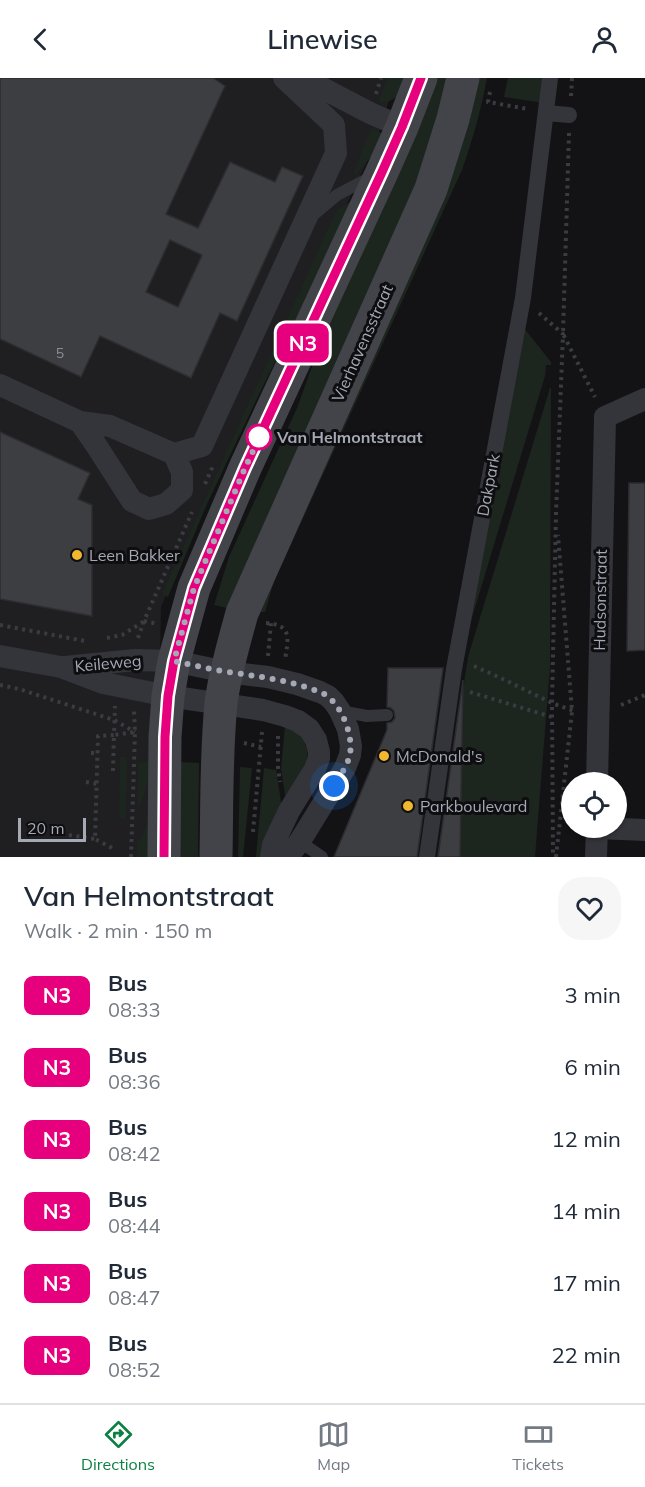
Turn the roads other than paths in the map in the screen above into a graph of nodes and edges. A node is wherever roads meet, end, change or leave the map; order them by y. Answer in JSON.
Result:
{"nodes":[{"id":1,"x":284,"y":78,"type":"edge"},
{"id":2,"x":303,"y":78,"type":"edge"},
{"id":3,"x":421,"y":78,"type":"edge"},
{"id":4,"x":463,"y":78,"type":"edge"},
{"id":5,"x":550,"y":78,"type":"edge"},
{"id":6,"x":546,"y":113,"type":"junction"},
{"id":7,"x":569,"y":115,"type":"road end"},
{"id":8,"x":402,"y":127,"type":"junction"},
{"id":9,"x":382,"y":172,"type":"junction"},
{"id":10,"x":303,"y":224,"type":"junction"},
{"id":11,"x":0,"y":385,"type":"edge"},
{"id":12,"x":645,"y":399,"type":"edge"},
{"id":13,"x":80,"y":422,"type":"junction"},
{"id":14,"x":174,"y":454,"type":"junction"},
{"id":15,"x":0,"y":656,"type":"edge"},
{"id":16,"x":174,"y":661,"type":"junction"},
{"id":17,"x":61,"y":667,"type":"junction"},
{"id":18,"x":224,"y":688,"type":"junction"},
{"id":19,"x":168,"y":696,"type":"junction"},
{"id":20,"x":340,"y":711,"type":"junction"},
{"id":21,"x":387,"y":716,"type":"dead end"},
{"id":22,"x":597,"y":772,"type":"edge"},
{"id":23,"x":280,"y":829,"type":"junction"},
{"id":24,"x":627,"y":829,"type":"edge"},
{"id":25,"x":645,"y":830,"type":"edge"},
{"id":26,"x":597,"y":838,"type":"edge"},
{"id":27,"x":294,"y":849,"type":"edge"},
{"id":28,"x":164,"y":857,"type":"edge"},
{"id":29,"x":216,"y":857,"type":"edge"},
{"id":30,"x":271,"y":857,"type":"edge"},
{"id":31,"x":322,"y":857,"type":"edge"},
{"id":32,"x":427,"y":857,"type":"edge"},
{"id":33,"x":596,"y":857,"type":"edge"}],
"edges":[{"from":1,"to":10,"type":"street"},
{"from":2,"to":8,"type":"street"},
{"from":3,"to":8,"type":"main road"},
{"from":4,"to":18,"type":"main road","name":"Vierhavensstraat"},
{"from":5,"to":6,"type":"street","name":"Dakpark"},
{"from":6,"to":7,"type":"street"},
{"from":6,"to":32,"type":"street","name":"Dakpark"},
{"from":8,"to":9,"type":"main road"},
{"from":9,"to":10,"type":"lane"},
{"from":9,"to":16,"type":"main road"},
{"from":10,"to":14,"type":"street"},
{"from":11,"to":13,"type":"street"},
{"from":12,"to":22,"type":"street","name":"Hudsonstraat"},
{"from":13,"to":14,"type":"street"},
{"from":13,"to":14,"type":"street"},
{"from":15,"to":17,"type":"street","name":"Keileweg"},
{"from":16,"to":17,"type":"street","name":"Keileweg"},
{"from":16,"to":18,"type":"street","name":"Keileweg"},
{"from":16,"to":19,"type":"main road"},
{"from":17,"to":19,"type":"street","name":"Keileweg"},
{"from":18,"to":19,"type":"street","name":"Keileweg"},
{"from":18,"to":20,"type":"street"},
{"from":18,"to":23,"type":"street"},
{"from":18,"to":29,"type":"main road","name":"Vierhavensstraat"},
{"from":19,"to":28,"type":"main road"},
{"from":20,"to":21,"type":"lane"},
{"from":20,"to":27,"type":"street"},
{"from":23,"to":27,"type":"lane"},
{"from":23,"to":30,"type":"street"},
{"from":24,"to":25,"type":"street"},
{"from":26,"to":33,"type":"street"},
{"from":27,"to":31,"type":"lane"}]}
